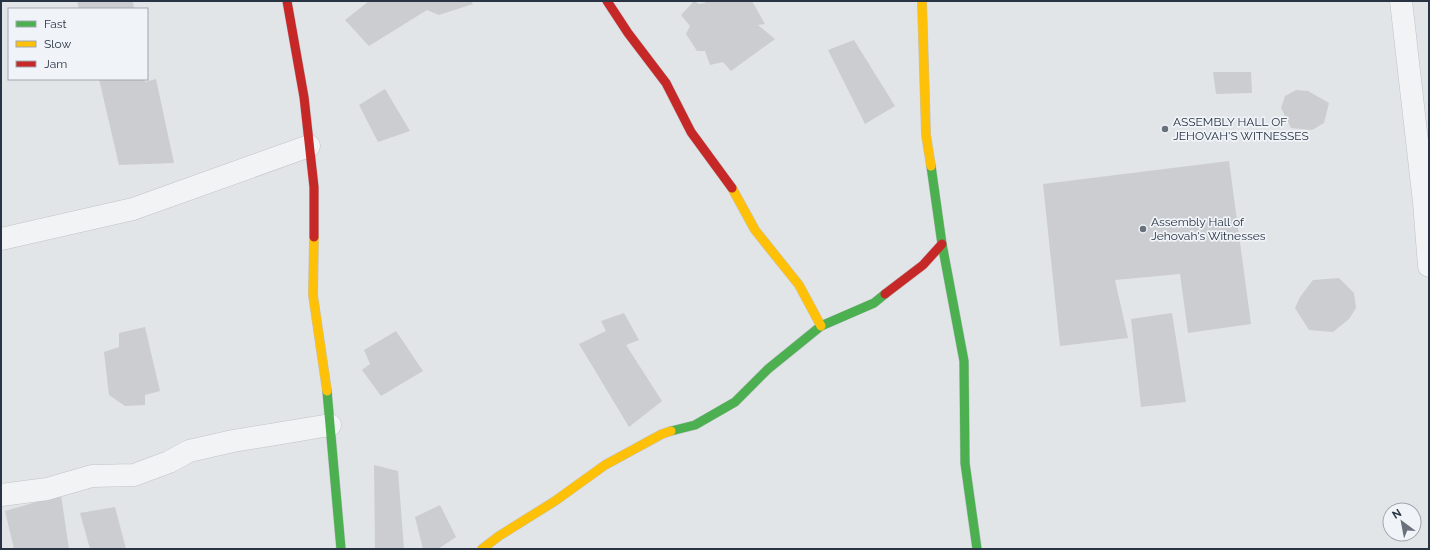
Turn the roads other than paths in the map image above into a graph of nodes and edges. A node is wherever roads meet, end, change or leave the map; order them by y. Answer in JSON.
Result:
{"nodes":[{"id":1,"x":287,"y":1,"type":"edge"},
{"id":2,"x":607,"y":1,"type":"edge"},
{"id":3,"x":922,"y":1,"type":"edge"},
{"id":4,"x":1401,"y":1,"type":"edge"},
{"id":5,"x":309,"y":146,"type":"junction"},
{"id":6,"x":1426,"y":201,"type":"edge"},
{"id":7,"x":1,"y":239,"type":"edge"},
{"id":8,"x":942,"y":244,"type":"junction"},
{"id":9,"x":1429,"y":266,"type":"edge"},
{"id":10,"x":821,"y":326,"type":"junction"},
{"id":11,"x":330,"y":425,"type":"junction"},
{"id":12,"x":1,"y":495,"type":"edge"},
{"id":13,"x":341,"y":549,"type":"edge"},
{"id":14,"x":482,"y":549,"type":"edge"},
{"id":15,"x":977,"y":549,"type":"edge"}],
"edges":[{"from":1,"to":5,"type":"street"},
{"from":2,"to":10,"type":"street"},
{"from":3,"to":8,"type":"street"},
{"from":4,"to":6,"type":"street"},
{"from":5,"to":7,"type":"street"},
{"from":5,"to":11,"type":"street"},
{"from":6,"to":9,"type":"street"},
{"from":8,"to":10,"type":"street"},
{"from":8,"to":15,"type":"street"},
{"from":10,"to":14,"type":"street"},
{"from":11,"to":12,"type":"street"},
{"from":11,"to":13,"type":"street"}]}
